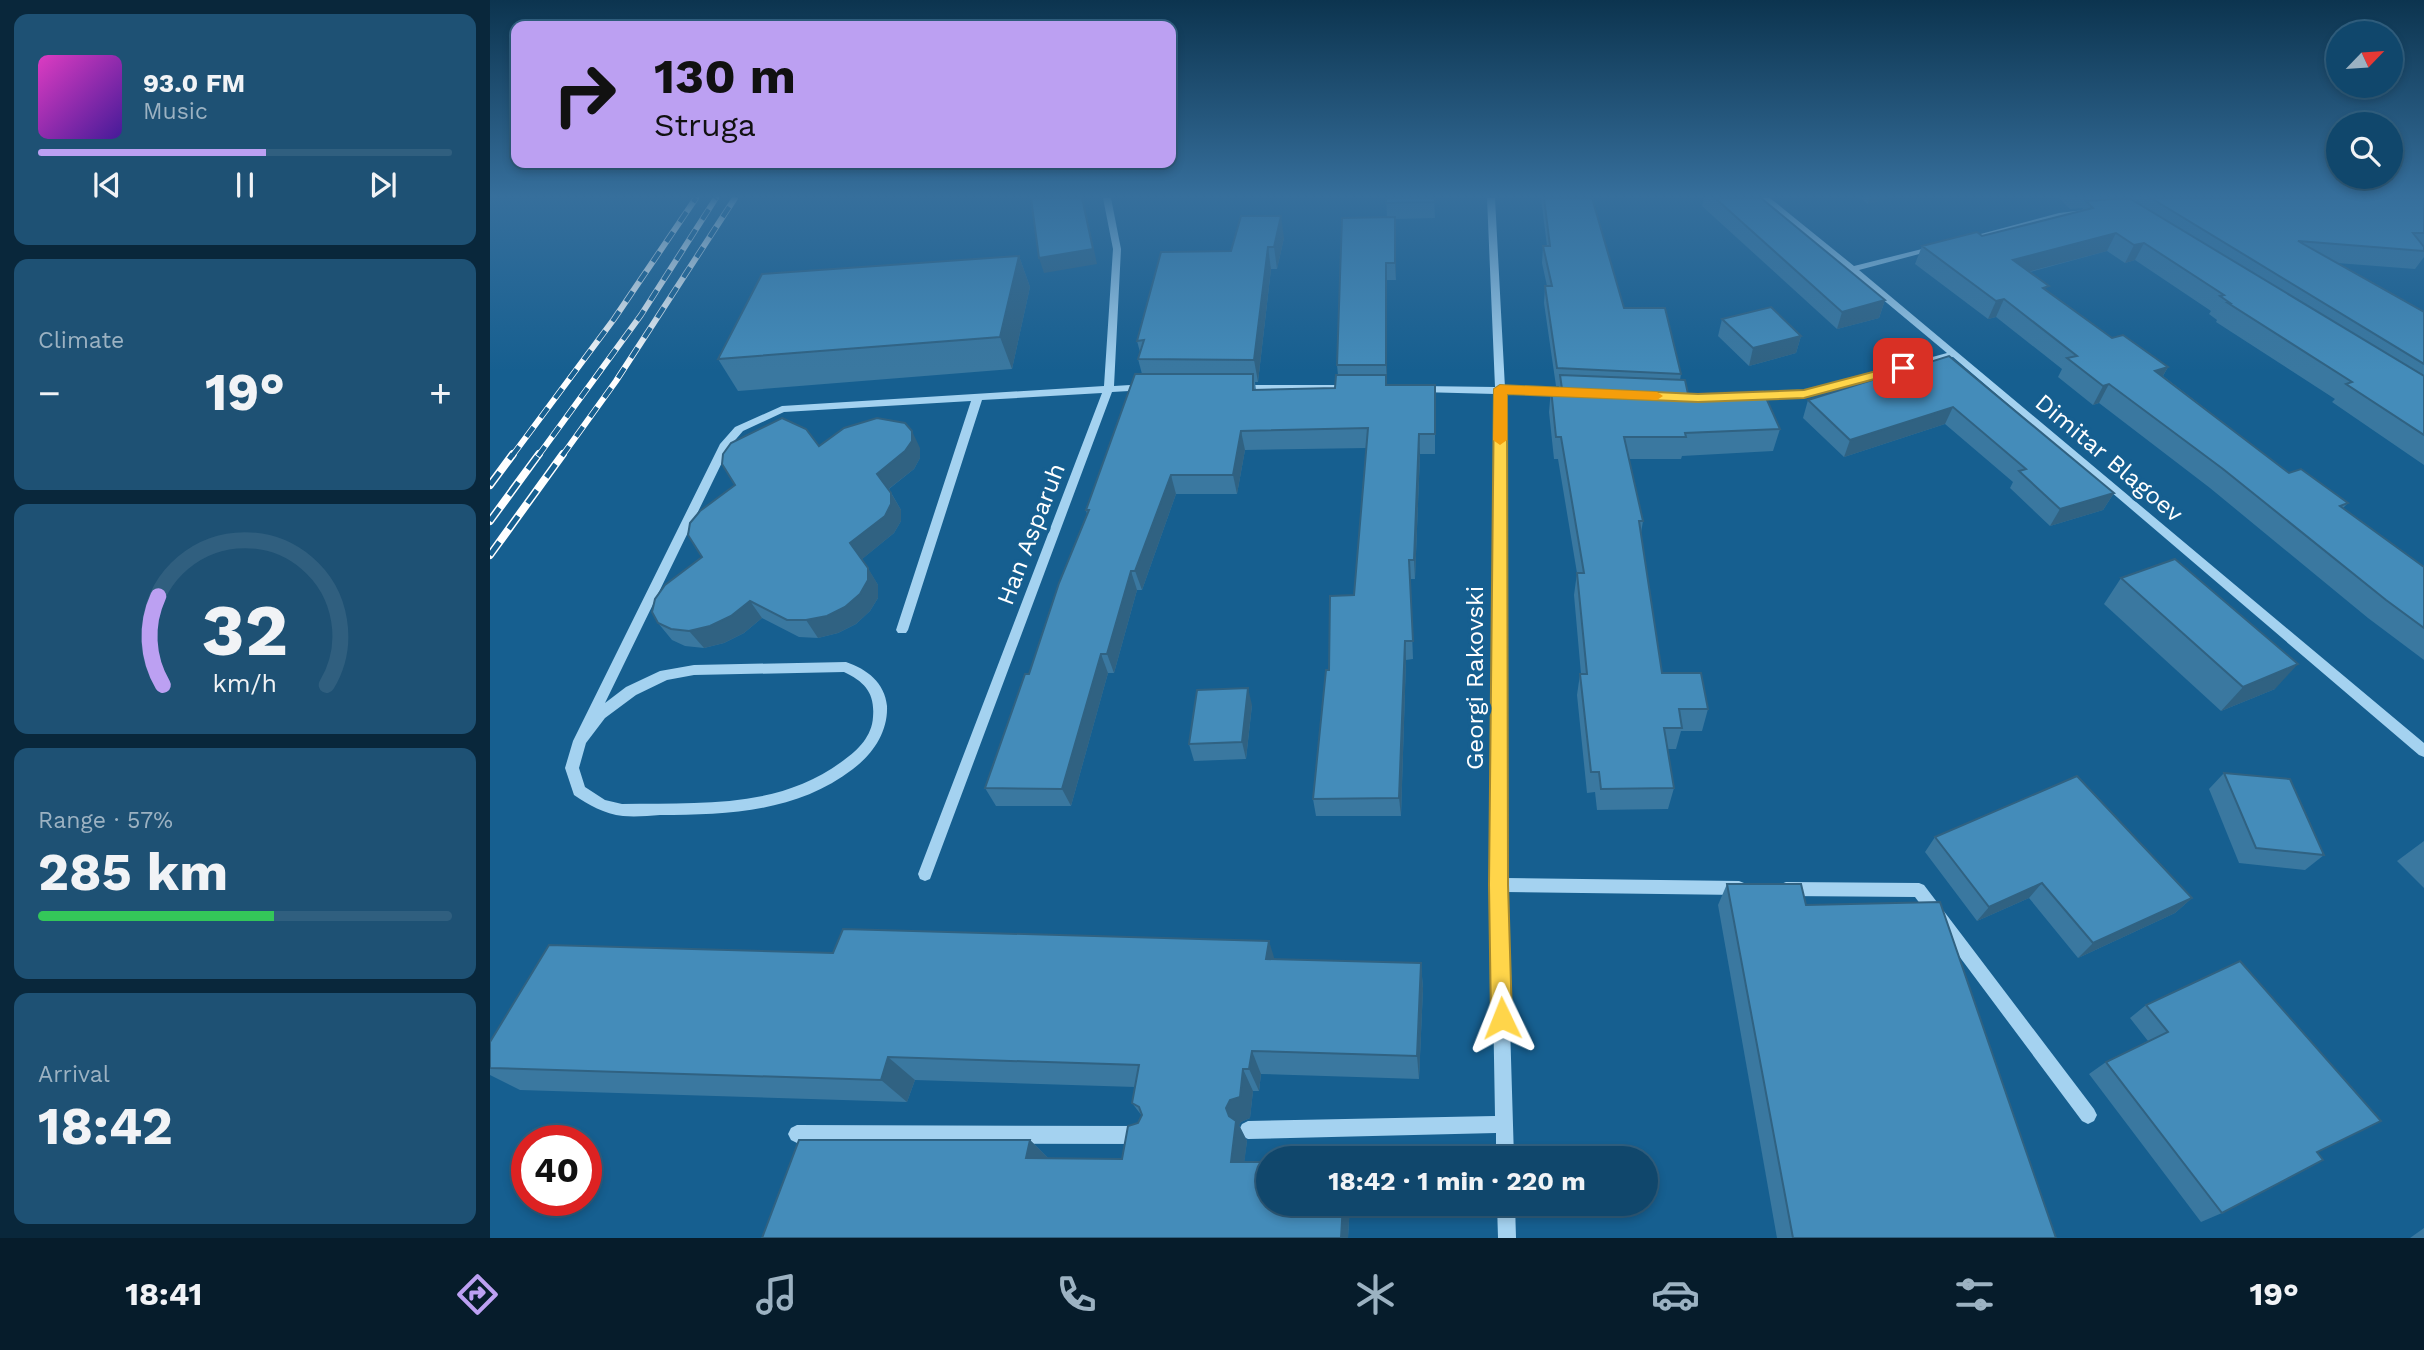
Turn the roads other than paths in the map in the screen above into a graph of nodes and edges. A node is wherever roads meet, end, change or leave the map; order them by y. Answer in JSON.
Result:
{"nodes":[{"id":1,"x":1117,"y":256,"type":"edge"},
{"id":2,"x":1494,"y":256,"type":"edge"},
{"id":3,"x":1836,"y":256,"type":"edge"},
{"id":4,"x":1902,"y":256,"type":"edge"},
{"id":5,"x":1852,"y":269,"type":"junction"},
{"id":6,"x":1953,"y":354,"type":"junction"},
{"id":7,"x":1109,"y":387,"type":"junction"},
{"id":8,"x":1165,"y":388,"type":"edge"},
{"id":9,"x":1235,"y":388,"type":"edge"},
{"id":10,"x":1361,"y":389,"type":"edge"},
{"id":11,"x":1402,"y":389,"type":"edge"},
{"id":12,"x":1500,"y":389,"type":"junction"},
{"id":13,"x":1579,"y":393,"type":"edge"},
{"id":14,"x":978,"y":396,"type":"junction"},
{"id":15,"x":1738,"y":396,"type":"edge"},
{"id":16,"x":902,"y":630,"type":"dead end"},
{"id":17,"x":580,"y":741,"type":"junction"},
{"id":18,"x":2424,"y":751,"type":"edge"},
{"id":19,"x":925,"y":874,"type":"dead end"},
{"id":20,"x":1498,"y":885,"type":"junction"},
{"id":21,"x":2088,"y":1115,"type":"dead end"},
{"id":22,"x":1504,"y":1124,"type":"junction"},
{"id":23,"x":1248,"y":1130,"type":"dead end"},
{"id":24,"x":797,"y":1134,"type":"dead end"},
{"id":25,"x":1146,"y":1135,"type":"edge"},
{"id":26,"x":1505,"y":1146,"type":"edge"},
{"id":27,"x":1506,"y":1216,"type":"edge"},
{"id":28,"x":1507,"y":1238,"type":"edge"}],
"edges":[{"from":1,"to":7,"type":"street","name":"Han Asparuh"},
{"from":2,"to":12,"type":"street","name":"Georgi Rakovski"},
{"from":3,"to":5,"type":"street","name":"Dimitar Blagoev"},
{"from":4,"to":5,"type":"street"},
{"from":5,"to":6,"type":"street","name":"Dimitar Blagoev"},
{"from":6,"to":15,"type":"street"},
{"from":6,"to":18,"type":"street","name":"Dimitar Blagoev"},
{"from":7,"to":8,"type":"street"},
{"from":7,"to":14,"type":"lane"},
{"from":7,"to":19,"type":"street","name":"Han Asparuh"},
{"from":9,"to":10,"type":"street"},
{"from":11,"to":12,"type":"street"},
{"from":12,"to":13,"type":"street"},
{"from":12,"to":20,"type":"street","name":"Georgi Rakovski"},
{"from":14,"to":16,"type":"street"},
{"from":14,"to":17,"type":"lane"},
{"from":17,"to":17,"type":"street"},
{"from":20,"to":21,"type":"lane"},
{"from":20,"to":22,"type":"street","name":"Georgi Rakovski"},
{"from":22,"to":23,"type":"street"},
{"from":22,"to":26,"type":"street","name":"Georgi Rakovski"},
{"from":24,"to":25,"type":"street"},
{"from":27,"to":28,"type":"street"}]}
